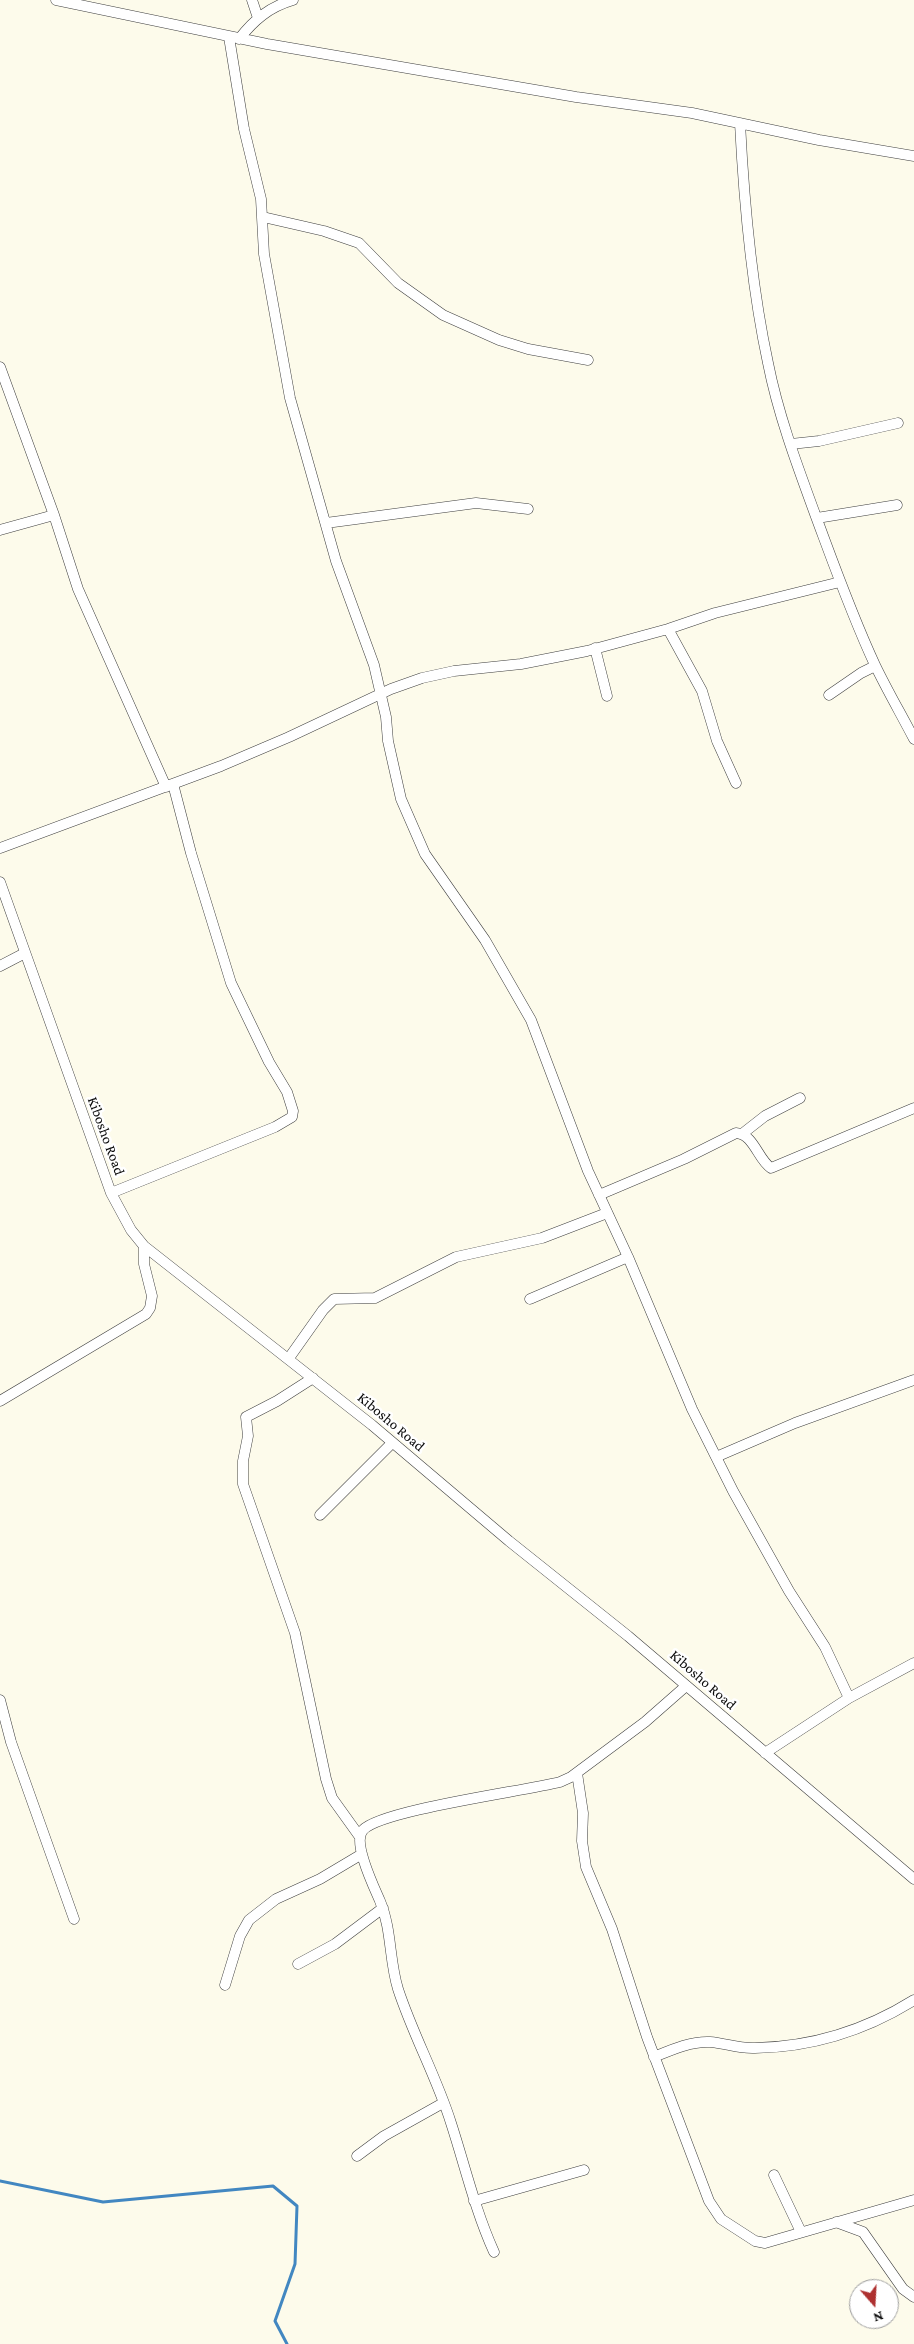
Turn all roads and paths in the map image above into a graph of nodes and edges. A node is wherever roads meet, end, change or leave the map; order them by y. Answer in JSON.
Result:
{"nodes":[{"id":1,"x":56,"y":0,"type":"edge"},
{"id":2,"x":252,"y":0,"type":"edge"},
{"id":3,"x":292,"y":0,"type":"edge"},
{"id":4,"x":258,"y":18,"type":"junction"},
{"id":5,"x":234,"y":38,"type":"junction"},
{"id":6,"x":740,"y":123,"type":"junction"},
{"id":7,"x":914,"y":156,"type":"edge"},
{"id":8,"x":263,"y":217,"type":"junction"},
{"id":9,"x":588,"y":360,"type":"dead end"},
{"id":10,"x":0,"y":367,"type":"edge"},
{"id":11,"x":898,"y":423,"type":"dead end"},
{"id":12,"x":791,"y":444,"type":"junction"},
{"id":13,"x":897,"y":505,"type":"dead end"},
{"id":14,"x":528,"y":509,"type":"dead end"},
{"id":15,"x":54,"y":515,"type":"junction"},
{"id":16,"x":817,"y":518,"type":"junction"},
{"id":17,"x":326,"y":523,"type":"junction"},
{"id":18,"x":0,"y":530,"type":"edge"},
{"id":19,"x":840,"y":582,"type":"junction"},
{"id":20,"x":668,"y":629,"type":"junction"},
{"id":21,"x":596,"y":648,"type":"junction"},
{"id":22,"x":876,"y":666,"type":"junction"},
{"id":23,"x":382,"y":693,"type":"junction"},
{"id":24,"x":829,"y":695,"type":"dead end"},
{"id":25,"x":607,"y":696,"type":"dead end"},
{"id":26,"x":914,"y":739,"type":"edge"},
{"id":27,"x":736,"y":783,"type":"dead end"},
{"id":28,"x":170,"y":786,"type":"junction"},
{"id":29,"x":0,"y":848,"type":"edge"},
{"id":30,"x":0,"y":882,"type":"edge"},
{"id":31,"x":25,"y":953,"type":"junction"},
{"id":32,"x":0,"y":966,"type":"edge"},
{"id":33,"x":800,"y":1098,"type":"dead end"},
{"id":34,"x":914,"y":1108,"type":"edge"},
{"id":35,"x":742,"y":1134,"type":"junction"},
{"id":36,"x":111,"y":1193,"type":"junction"},
{"id":37,"x":599,"y":1194,"type":"junction"},
{"id":38,"x":607,"y":1213,"type":"junction"},
{"id":39,"x":144,"y":1246,"type":"junction"},
{"id":40,"x":628,"y":1257,"type":"junction"},
{"id":41,"x":530,"y":1299,"type":"dead end"},
{"id":42,"x":289,"y":1358,"type":"junction"},
{"id":43,"x":313,"y":1378,"type":"junction"},
{"id":44,"x":914,"y":1380,"type":"edge"},
{"id":45,"x":0,"y":1402,"type":"edge"},
{"id":46,"x":392,"y":1443,"type":"junction"},
{"id":47,"x":716,"y":1457,"type":"junction"},
{"id":48,"x":320,"y":1515,"type":"dead end"},
{"id":49,"x":914,"y":1664,"type":"edge"},
{"id":50,"x":686,"y":1686,"type":"junction"},
{"id":51,"x":849,"y":1698,"type":"junction"},
{"id":52,"x":0,"y":1700,"type":"edge"},
{"id":53,"x":766,"y":1754,"type":"junction"},
{"id":54,"x":577,"y":1773,"type":"junction"},
{"id":55,"x":360,"y":1837,"type":"junction"},
{"id":56,"x":362,"y":1854,"type":"junction"},
{"id":57,"x":914,"y":1879,"type":"edge"},
{"id":58,"x":382,"y":1908,"type":"junction"},
{"id":59,"x":74,"y":1919,"type":"dead end"},
{"id":60,"x":298,"y":1964,"type":"dead end"},
{"id":61,"x":225,"y":1985,"type":"dead end"},
{"id":62,"x":914,"y":2000,"type":"edge"},
{"id":63,"x":654,"y":2057,"type":"junction"},
{"id":64,"x":443,"y":2103,"type":"junction"},
{"id":65,"x":357,"y":2156,"type":"dead end"},
{"id":66,"x":584,"y":2170,"type":"dead end"},
{"id":67,"x":774,"y":2174,"type":"dead end"},
{"id":68,"x":914,"y":2200,"type":"edge"},
{"id":69,"x":474,"y":2201,"type":"junction"},
{"id":70,"x":836,"y":2222,"type":"junction"},
{"id":71,"x":801,"y":2232,"type":"junction"},
{"id":72,"x":494,"y":2252,"type":"dead end"},
{"id":73,"x":914,"y":2297,"type":"edge"}],
"edges":[{"from":1,"to":5,"type":"street"},
{"from":2,"to":4,"type":"street"},
{"from":3,"to":4,"type":"street"},
{"from":4,"to":5,"type":"street"},
{"from":5,"to":6,"type":"street"},
{"from":5,"to":8,"type":"street"},
{"from":6,"to":7,"type":"street"},
{"from":6,"to":12,"type":"street"},
{"from":8,"to":9,"type":"street"},
{"from":8,"to":17,"type":"street"},
{"from":10,"to":15,"type":"street"},
{"from":11,"to":12,"type":"street"},
{"from":12,"to":16,"type":"street"},
{"from":13,"to":16,"type":"street"},
{"from":14,"to":17,"type":"street"},
{"from":15,"to":18,"type":"street"},
{"from":15,"to":28,"type":"street"},
{"from":16,"to":19,"type":"street"},
{"from":17,"to":23,"type":"street"},
{"from":19,"to":20,"type":"street"},
{"from":19,"to":22,"type":"street"},
{"from":20,"to":21,"type":"street"},
{"from":20,"to":27,"type":"street"},
{"from":21,"to":23,"type":"street"},
{"from":21,"to":25,"type":"street"},
{"from":22,"to":24,"type":"street"},
{"from":22,"to":26,"type":"street"},
{"from":23,"to":28,"type":"street"},
{"from":23,"to":37,"type":"street"},
{"from":28,"to":29,"type":"street"},
{"from":28,"to":36,"type":"street"},
{"from":30,"to":31,"type":"street","name":"Kibosho Road"},
{"from":31,"to":32,"type":"street"},
{"from":31,"to":36,"type":"street","name":"Kibosho Road"},
{"from":33,"to":35,"type":"street"},
{"from":34,"to":35,"type":"street"},
{"from":35,"to":37,"type":"street"},
{"from":36,"to":39,"type":"street","name":"Kibosho Road"},
{"from":37,"to":38,"type":"street"},
{"from":38,"to":40,"type":"street"},
{"from":38,"to":42,"type":"street"},
{"from":39,"to":42,"type":"street","name":"Kibosho Road"},
{"from":39,"to":45,"type":"street"},
{"from":40,"to":41,"type":"street"},
{"from":40,"to":47,"type":"street"},
{"from":42,"to":43,"type":"street","name":"Kibosho Road"},
{"from":43,"to":46,"type":"street","name":"Kibosho Road"},
{"from":43,"to":55,"type":"street"},
{"from":44,"to":47,"type":"street"},
{"from":46,"to":48,"type":"street"},
{"from":46,"to":50,"type":"street","name":"Kibosho Road"},
{"from":47,"to":51,"type":"street"},
{"from":49,"to":51,"type":"street"},
{"from":50,"to":53,"type":"street","name":"Kibosho Road"},
{"from":50,"to":54,"type":"street"},
{"from":51,"to":53,"type":"street"},
{"from":52,"to":59,"type":"street"},
{"from":53,"to":57,"type":"street","name":"Kibosho Road"},
{"from":54,"to":55,"type":"street"},
{"from":54,"to":63,"type":"street"},
{"from":55,"to":56,"type":"street"},
{"from":56,"to":58,"type":"street"},
{"from":56,"to":61,"type":"street"},
{"from":58,"to":60,"type":"street"},
{"from":58,"to":64,"type":"street"},
{"from":62,"to":63,"type":"street"},
{"from":63,"to":71,"type":"street"},
{"from":64,"to":65,"type":"street"},
{"from":64,"to":69,"type":"street"},
{"from":66,"to":69,"type":"street"},
{"from":67,"to":71,"type":"street"},
{"from":68,"to":70,"type":"street"},
{"from":69,"to":72,"type":"street"},
{"from":70,"to":71,"type":"street"},
{"from":70,"to":73,"type":"street"}]}
